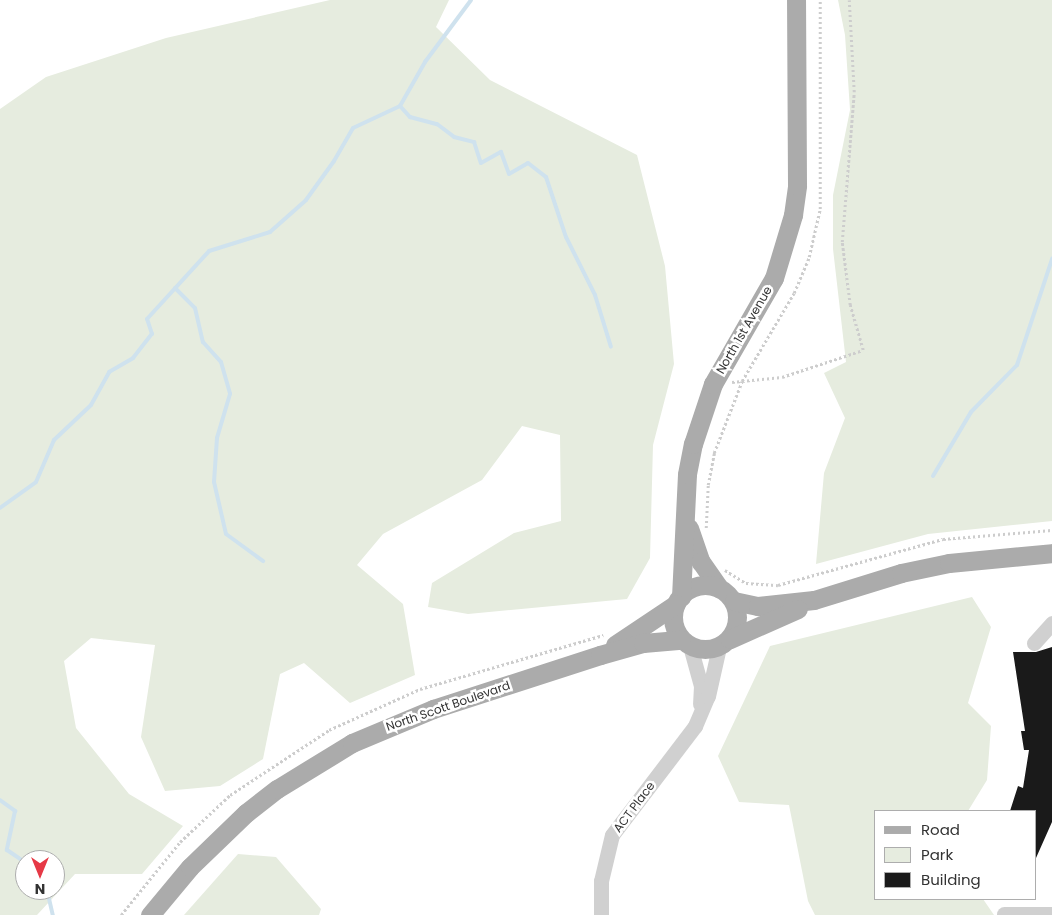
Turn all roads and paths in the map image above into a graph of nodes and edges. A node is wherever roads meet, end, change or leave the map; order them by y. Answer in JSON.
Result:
{"nodes":[{"id":1,"x":796,"y":0,"type":"edge"},
{"id":2,"x":849,"y":0,"type":"edge"},
{"id":3,"x":713,"y":384,"type":"junction"},
{"id":4,"x":685,"y":508,"type":"junction"},
{"id":5,"x":1052,"y":530,"type":"edge"},
{"id":6,"x":1052,"y":553,"type":"edge"},
{"id":7,"x":707,"y":572,"type":"junction"},
{"id":8,"x":719,"y":588,"type":"junction"},
{"id":9,"x":678,"y":600,"type":"junction"},
{"id":10,"x":814,"y":600,"type":"junction"},
{"id":11,"x":734,"y":601,"type":"junction"},
{"id":12,"x":1052,"y":623,"type":"edge"},
{"id":13,"x":610,"y":633,"type":"dead end"},
{"id":14,"x":686,"y":643,"type":"junction"},
{"id":15,"x":725,"y":643,"type":"junction"},
{"id":16,"x":1034,"y":643,"type":"dead end"},
{"id":17,"x":546,"y":654,"type":"dead end"},
{"id":18,"x":600,"y":655,"type":"junction"},
{"id":19,"x":700,"y":711,"type":"junction"},
{"id":20,"x":1004,"y":914,"type":"edge"},
{"id":21,"x":1052,"y":914,"type":"edge"},
{"id":22,"x":150,"y":915,"type":"edge"},
{"id":23,"x":601,"y":915,"type":"edge"}],
"edges":[{"from":1,"to":3,"type":"main road","name":"North 1st Avenue"},
{"from":2,"to":3,"type":"path"},
{"from":3,"to":4,"type":"main road","name":"North 1st Avenue"},
{"from":4,"to":7,"type":"main road","name":"North 1st Avenue"},
{"from":4,"to":9,"type":"main road","name":"North 1st Avenue"},
{"from":5,"to":7,"type":"path"},
{"from":6,"to":10,"type":"main road"},
{"from":7,"to":8,"type":"main road","name":"North 1st Avenue"},
{"from":8,"to":9,"type":"main road"},
{"from":8,"to":11,"type":"main road"},
{"from":9,"to":14,"type":"main road"},
{"from":9,"to":18,"type":"main road","name":"North Scott Boulevard"},
{"from":10,"to":11,"type":"main road"},
{"from":10,"to":15,"type":"main road"},
{"from":11,"to":15,"type":"main road"},
{"from":12,"to":16,"type":"lane"},
{"from":13,"to":17,"type":"path"},
{"from":14,"to":15,"type":"main road"},
{"from":14,"to":18,"type":"main road","name":"North Scott Boulevard"},
{"from":14,"to":19,"type":"lane","name":"ACT Place"},
{"from":15,"to":19,"type":"lane","name":"ACT Place"},
{"from":18,"to":22,"type":"main road","name":"North Scott Boulevard"},
{"from":19,"to":23,"type":"lane","name":"ACT Place"},
{"from":20,"to":21,"type":"lane"}]}
